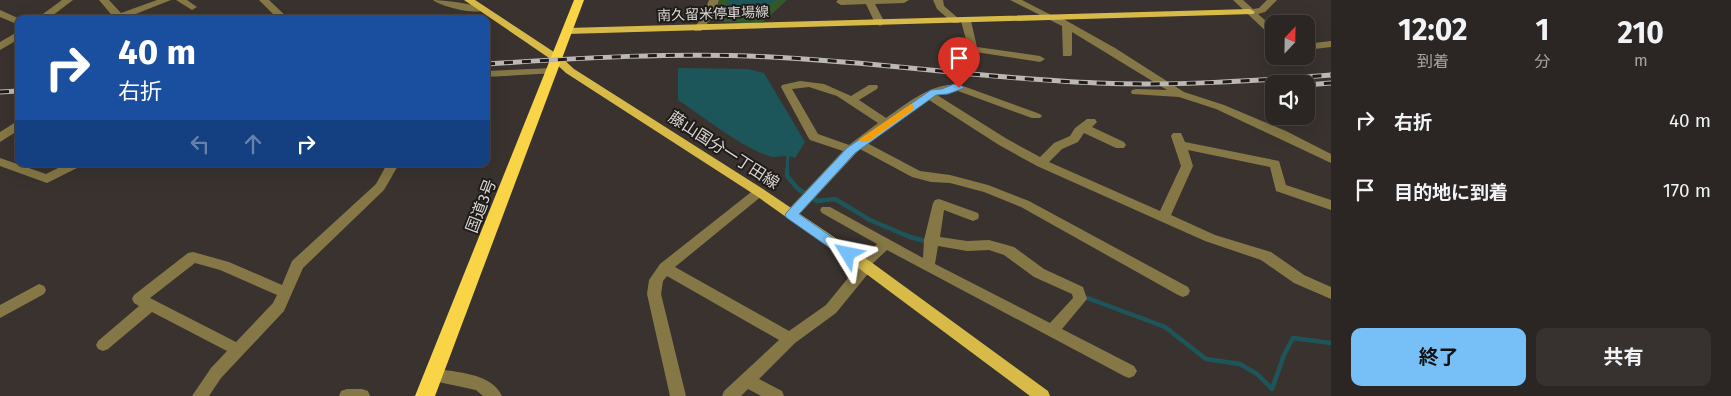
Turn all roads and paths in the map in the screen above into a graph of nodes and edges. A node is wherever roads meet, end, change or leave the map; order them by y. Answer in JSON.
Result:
{"nodes":[{"id":1,"x":68,"y":0,"type":"edge"},
{"id":2,"x":104,"y":0,"type":"edge"},
{"id":3,"x":166,"y":0,"type":"edge"},
{"id":4,"x":264,"y":0,"type":"edge"},
{"id":5,"x":438,"y":0,"type":"edge"},
{"id":6,"x":469,"y":0,"type":"edge"},
{"id":7,"x":579,"y":0,"type":"edge"},
{"id":8,"x":714,"y":0,"type":"edge"},
{"id":9,"x":870,"y":0,"type":"edge"},
{"id":10,"x":904,"y":0,"type":"edge"},
{"id":11,"x":938,"y":0,"type":"edge"},
{"id":12,"x":1015,"y":0,"type":"edge"},
{"id":13,"x":1238,"y":0,"type":"edge"},
{"id":14,"x":1272,"y":0,"type":"edge"},
{"id":15,"x":842,"y":2,"type":"dead end"},
{"id":16,"x":482,"y":9,"type":"junction"},
{"id":17,"x":1250,"y":12,"type":"junction"},
{"id":18,"x":0,"y":13,"type":"edge"},
{"id":19,"x":47,"y":15,"type":"edge"},
{"id":20,"x":117,"y":15,"type":"edge"},
{"id":21,"x":125,"y":15,"type":"edge"},
{"id":22,"x":280,"y":15,"type":"edge"},
{"id":23,"x":490,"y":15,"type":"edge"},
{"id":24,"x":490,"y":15,"type":"edge"},
{"id":25,"x":1053,"y":18,"type":"junction"},
{"id":26,"x":15,"y":20,"type":"edge"},
{"id":27,"x":961,"y":21,"type":"junction"},
{"id":28,"x":880,"y":23,"type":"junction"},
{"id":29,"x":1067,"y":25,"type":"junction"},
{"id":30,"x":1265,"y":26,"type":"edge"},
{"id":31,"x":698,"y":29,"type":"junction"},
{"id":32,"x":567,"y":32,"type":"junction"},
{"id":33,"x":1331,"y":44,"type":"edge"},
{"id":34,"x":1315,"y":46,"type":"edge"},
{"id":35,"x":1067,"y":54,"type":"dead end"},
{"id":36,"x":1040,"y":59,"type":"dead end"},
{"id":37,"x":554,"y":64,"type":"junction"},
{"id":38,"x":490,"y":73,"type":"edge"},
{"id":39,"x":873,"y":86,"type":"dead end"},
{"id":40,"x":1136,"y":92,"type":"dead end"},
{"id":41,"x":1180,"y":94,"type":"junction"},
{"id":42,"x":929,"y":95,"type":"junction"},
{"id":43,"x":853,"y":99,"type":"junction"},
{"id":44,"x":1036,"y":116,"type":"dead end"},
{"id":45,"x":886,"y":123,"type":"junction"},
{"id":46,"x":15,"y":127,"type":"edge"},
{"id":47,"x":0,"y":138,"type":"edge"},
{"id":48,"x":1120,"y":145,"type":"dead end"},
{"id":49,"x":856,"y":147,"type":"junction"},
{"id":50,"x":1331,"y":159,"type":"edge"},
{"id":51,"x":0,"y":162,"type":"edge"},
{"id":52,"x":1041,"y":163,"type":"junction"},
{"id":53,"x":69,"y":167,"type":"edge"},
{"id":54,"x":391,"y":167,"type":"edge"},
{"id":55,"x":759,"y":192,"type":"junction"},
{"id":56,"x":1331,"y":205,"type":"edge"},
{"id":57,"x":826,"y":210,"type":"dead end"},
{"id":58,"x":791,"y":215,"type":"junction"},
{"id":59,"x":973,"y":216,"type":"dead end"},
{"id":60,"x":1164,"y":218,"type":"junction"},
{"id":61,"x":932,"y":240,"type":"junction"},
{"id":62,"x":886,"y":244,"type":"junction"},
{"id":63,"x":864,"y":265,"type":"junction"},
{"id":64,"x":928,"y":267,"type":"junction"},
{"id":65,"x":666,"y":268,"type":"junction"},
{"id":66,"x":39,"y":290,"type":"dead end"},
{"id":67,"x":1183,"y":291,"type":"dead end"},
{"id":68,"x":285,"y":292,"type":"junction"},
{"id":69,"x":1331,"y":293,"type":"edge"},
{"id":70,"x":149,"y":306,"type":"junction"},
{"id":71,"x":0,"y":312,"type":"edge"},
{"id":72,"x":1054,"y":330,"type":"junction"},
{"id":73,"x":790,"y":339,"type":"junction"},
{"id":74,"x":103,"y":345,"type":"dead end"},
{"id":75,"x":238,"y":350,"type":"junction"},
{"id":76,"x":1129,"y":370,"type":"dead end"},
{"id":77,"x":434,"y":375,"type":"junction"},
{"id":78,"x":747,"y":380,"type":"junction"},
{"id":79,"x":200,"y":396,"type":"edge"},
{"id":80,"x":347,"y":396,"type":"edge"},
{"id":81,"x":362,"y":396,"type":"edge"},
{"id":82,"x":425,"y":396,"type":"edge"},
{"id":83,"x":494,"y":396,"type":"edge"},
{"id":84,"x":678,"y":396,"type":"edge"},
{"id":85,"x":730,"y":396,"type":"edge"},
{"id":86,"x":776,"y":396,"type":"edge"},
{"id":87,"x":1042,"y":396,"type":"edge"}],
"edges":[{"from":1,"to":19,"type":"street"},
{"from":2,"to":20,"type":"street"},
{"from":3,"to":21,"type":"street"},
{"from":4,"to":22,"type":"street"},
{"from":5,"to":16,"type":"street"},
{"from":6,"to":16,"type":"main road","name":"藤山国分一丁田線"},
{"from":7,"to":32,"type":"highway","name":"国道3号"},
{"from":8,"to":31,"type":"street"},
{"from":9,"to":10,"type":"street"},
{"from":9,"to":15,"type":"street"},
{"from":9,"to":28,"type":"street"},
{"from":11,"to":27,"type":"street"},
{"from":12,"to":25,"type":"street"},
{"from":13,"to":17,"type":"street"},
{"from":14,"to":17,"type":"street"},
{"from":16,"to":24,"type":"main road","name":"藤山国分一丁田線"},
{"from":17,"to":25,"type":"main road","name":"南久留米停車場線"},
{"from":17,"to":30,"type":"street"},
{"from":18,"to":26,"type":"street"},
{"from":23,"to":37,"type":"main road","name":"藤山国分一丁田線"},
{"from":25,"to":27,"type":"main road","name":"南久留米停車場線"},
{"from":25,"to":29,"type":"street"},
{"from":27,"to":28,"type":"main road","name":"南久留米停車場線"},
{"from":27,"to":36,"type":"street"},
{"from":28,"to":31,"type":"main road","name":"南久留米停車場線"},
{"from":29,"to":35,"type":"street"},
{"from":29,"to":41,"type":"street"},
{"from":31,"to":32,"type":"main road","name":"南久留米停車場線"},
{"from":32,"to":37,"type":"highway","name":"国道3号"},
{"from":33,"to":34,"type":"street"},
{"from":37,"to":38,"type":"street"},
{"from":37,"to":55,"type":"main road","name":"藤山国分一丁田線"},
{"from":37,"to":77,"type":"highway","name":"国道3号"},
{"from":39,"to":43,"type":"street"},
{"from":40,"to":41,"type":"street"},
{"from":41,"to":50,"type":"street"},
{"from":42,"to":44,"type":"street"},
{"from":42,"to":45,"type":"street"},
{"from":42,"to":52,"type":"street"},
{"from":43,"to":45,"type":"street"},
{"from":43,"to":49,"type":"street"},
{"from":45,"to":49,"type":"street"},
{"from":46,"to":47,"type":"street"},
{"from":48,"to":52,"type":"street"},
{"from":49,"to":58,"type":"street"},
{"from":49,"to":67,"type":"street"},
{"from":51,"to":53,"type":"street"},
{"from":52,"to":60,"type":"street"},
{"from":54,"to":68,"type":"street"},
{"from":55,"to":58,"type":"main road","name":"藤山国分一丁田線"},
{"from":55,"to":65,"type":"street"},
{"from":56,"to":60,"type":"street"},
{"from":57,"to":62,"type":"street"},
{"from":58,"to":63,"type":"main road","name":"藤山国分一丁田線"},
{"from":59,"to":61,"type":"street"},
{"from":60,"to":69,"type":"street"},
{"from":61,"to":64,"type":"street"},
{"from":61,"to":72,"type":"street"},
{"from":62,"to":63,"type":"street"},
{"from":62,"to":64,"type":"street"},
{"from":63,"to":73,"type":"street"},
{"from":63,"to":87,"type":"main road","name":"藤山国分一丁田線"},
{"from":64,"to":72,"type":"street"},
{"from":65,"to":73,"type":"street"},
{"from":65,"to":84,"type":"street"},
{"from":66,"to":71,"type":"street"},
{"from":68,"to":70,"type":"street"},
{"from":68,"to":75,"type":"street"},
{"from":70,"to":74,"type":"street"},
{"from":70,"to":75,"type":"street"},
{"from":72,"to":76,"type":"street"},
{"from":73,"to":78,"type":"street"},
{"from":75,"to":79,"type":"street"},
{"from":77,"to":82,"type":"highway","name":"国道3号"},
{"from":77,"to":83,"type":"street"},
{"from":78,"to":85,"type":"street"},
{"from":78,"to":86,"type":"street"},
{"from":80,"to":81,"type":"street"}]}
